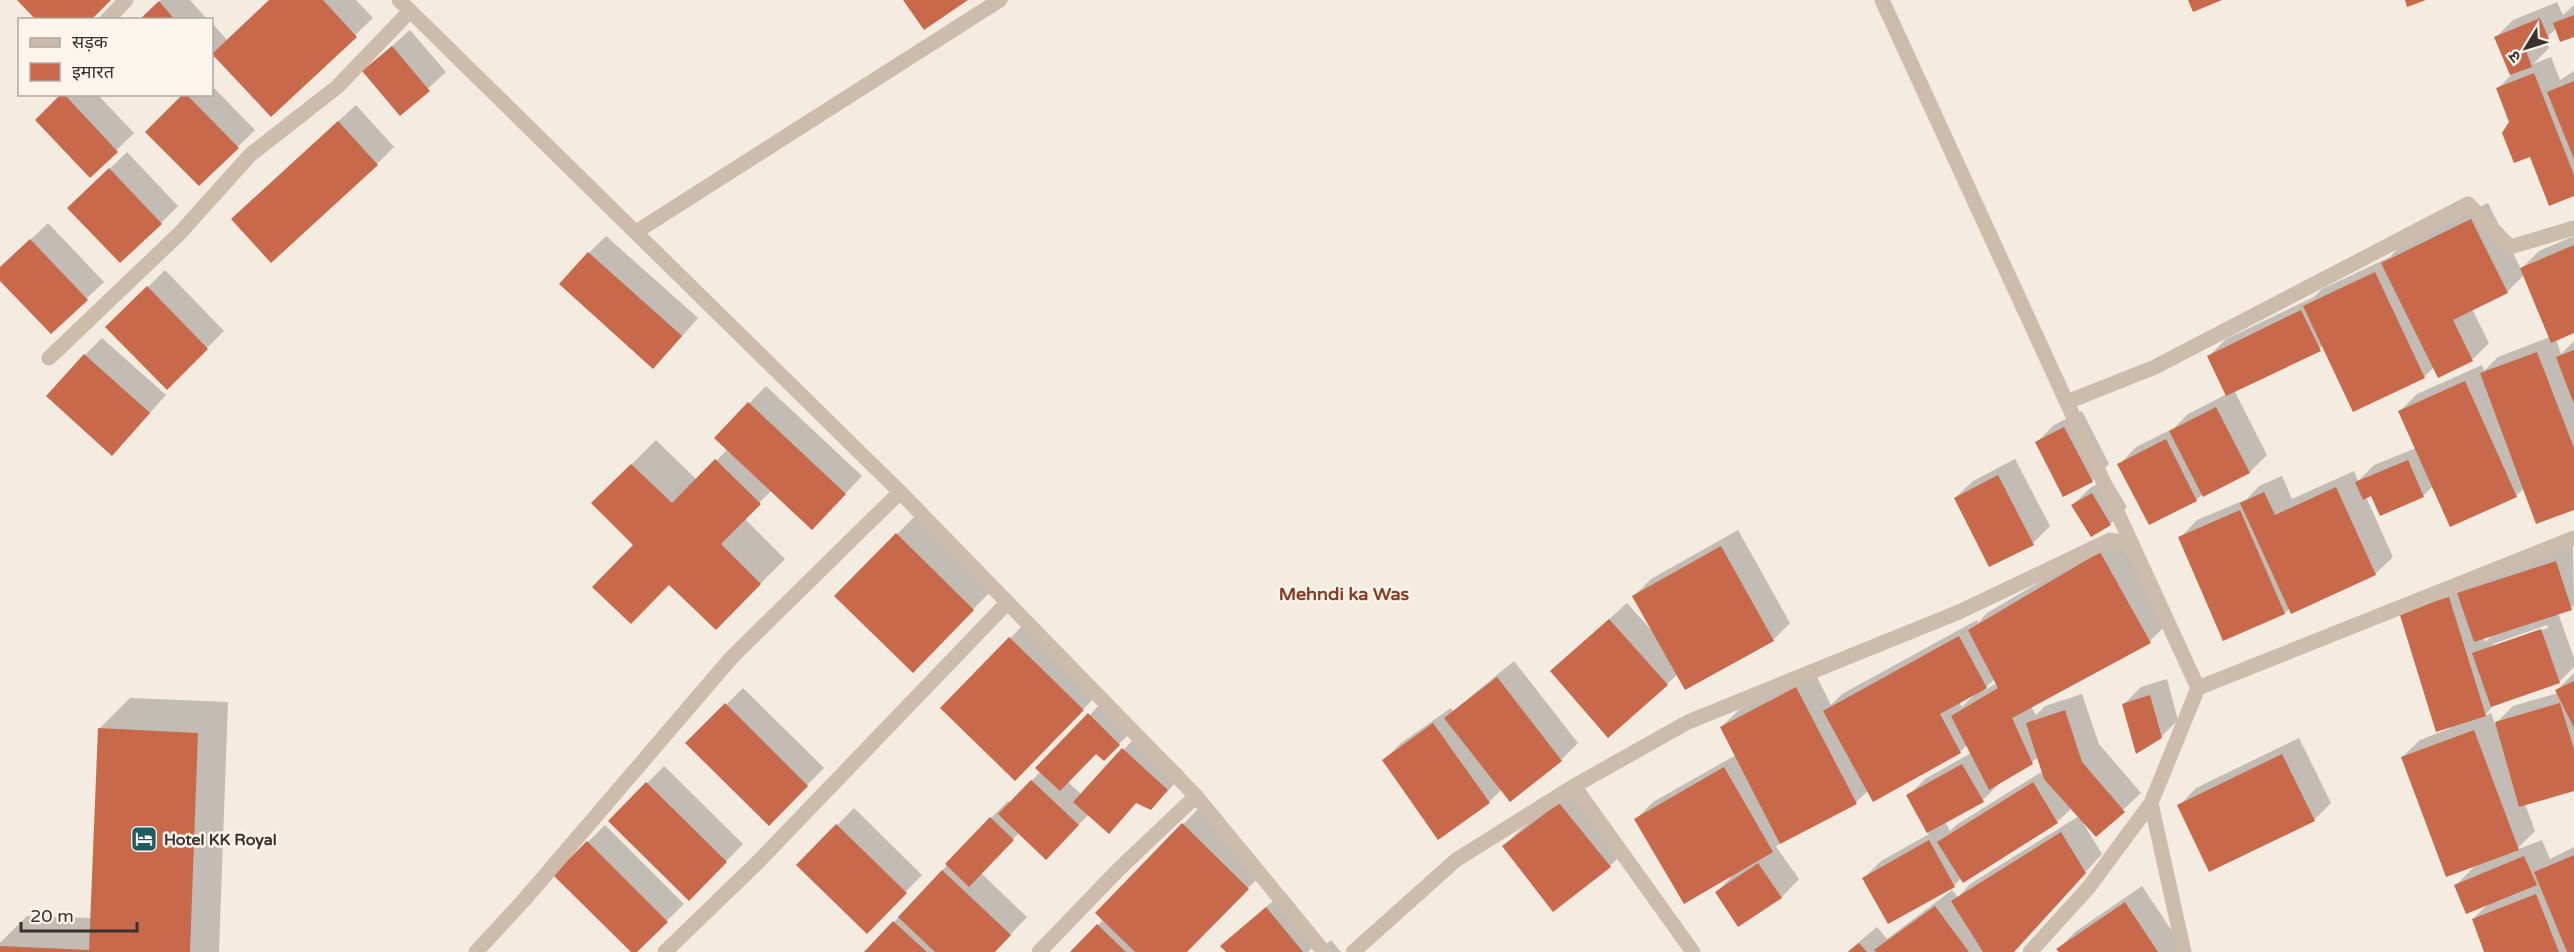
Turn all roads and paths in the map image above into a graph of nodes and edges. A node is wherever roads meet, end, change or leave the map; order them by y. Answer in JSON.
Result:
{"nodes":[{"id":1,"x":126,"y":0,"type":"edge"},
{"id":2,"x":1000,"y":0,"type":"edge"},
{"id":3,"x":1882,"y":0,"type":"edge"},
{"id":4,"x":404,"y":5,"type":"edge"},
{"id":5,"x":109,"y":18,"type":"edge"},
{"id":6,"x":2574,"y":228,"type":"edge"},
{"id":7,"x":636,"y":232,"type":"junction"},
{"id":8,"x":49,"y":358,"type":"dead end"},
{"id":9,"x":2067,"y":402,"type":"junction"},
{"id":10,"x":900,"y":492,"type":"junction"},
{"id":11,"x":2574,"y":538,"type":"edge"},
{"id":12,"x":2132,"y":544,"type":"junction"},
{"id":13,"x":1007,"y":603,"type":"junction"},
{"id":14,"x":2198,"y":688,"type":"junction"},
{"id":15,"x":1574,"y":786,"type":"junction"},
{"id":16,"x":1196,"y":796,"type":"junction"},
{"id":17,"x":2151,"y":803,"type":"junction"},
{"id":18,"x":476,"y":952,"type":"edge"},
{"id":19,"x":665,"y":952,"type":"edge"},
{"id":20,"x":1040,"y":952,"type":"edge"},
{"id":21,"x":1324,"y":952,"type":"edge"},
{"id":22,"x":1353,"y":952,"type":"edge"},
{"id":23,"x":1693,"y":952,"type":"edge"},
{"id":24,"x":2030,"y":952,"type":"edge"},
{"id":25,"x":2184,"y":952,"type":"edge"}],
"edges":[{"from":1,"to":5,"type":"street"},
{"from":2,"to":7,"type":"street"},
{"from":3,"to":9,"type":"street"},
{"from":4,"to":7,"type":"street"},
{"from":4,"to":8,"type":"street"},
{"from":6,"to":9,"type":"street"},
{"from":7,"to":10,"type":"street"},
{"from":9,"to":12,"type":"street"},
{"from":10,"to":13,"type":"street"},
{"from":10,"to":18,"type":"street"},
{"from":11,"to":14,"type":"street"},
{"from":12,"to":14,"type":"street"},
{"from":12,"to":15,"type":"street"},
{"from":13,"to":16,"type":"street"},
{"from":13,"to":19,"type":"street"},
{"from":14,"to":17,"type":"street"},
{"from":15,"to":22,"type":"street"},
{"from":15,"to":23,"type":"street"},
{"from":16,"to":20,"type":"street"},
{"from":16,"to":21,"type":"street"},
{"from":17,"to":24,"type":"street"},
{"from":17,"to":25,"type":"street"}]}
